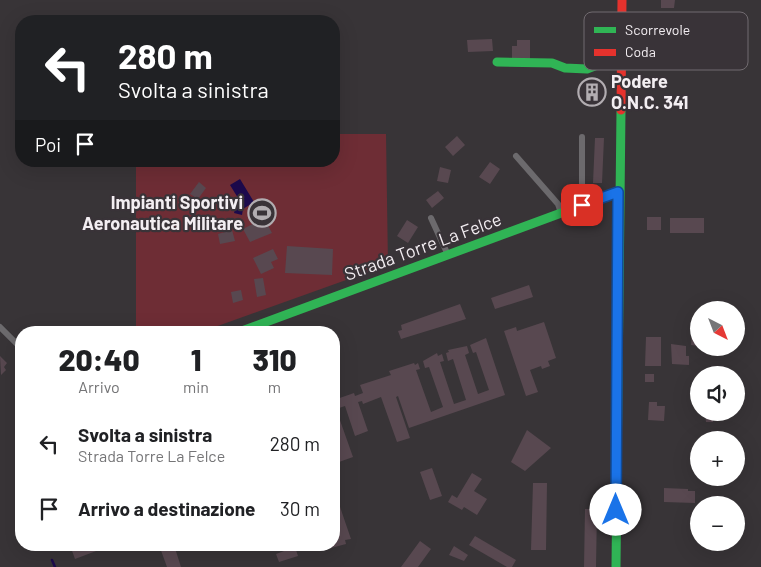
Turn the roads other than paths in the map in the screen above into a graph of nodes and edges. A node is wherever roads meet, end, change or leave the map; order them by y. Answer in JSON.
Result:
{"nodes":[{"id":1,"x":497,"y":62,"type":"dead end"},
{"id":2,"x":584,"y":69,"type":"edge"},
{"id":3,"x":621,"y":70,"type":"edge"},
{"id":4,"x":582,"y":137,"type":"dead end"},
{"id":5,"x":516,"y":156,"type":"dead end"},
{"id":6,"x":618,"y":192,"type":"junction"},
{"id":7,"x":582,"y":205,"type":"junction"},
{"id":8,"x":561,"y":213,"type":"junction"},
{"id":9,"x":431,"y":218,"type":"dead end"},
{"id":10,"x":448,"y":255,"type":"junction"},
{"id":11,"x":255,"y":326,"type":"edge"},
{"id":12,"x":0,"y":327,"type":"edge"},
{"id":13,"x":15,"y":342,"type":"edge"},
{"id":14,"x":616,"y":567,"type":"edge"}],
"edges":[{"from":1,"to":2,"type":"street"},
{"from":3,"to":6,"type":"street"},
{"from":4,"to":7,"type":"street"},
{"from":5,"to":8,"type":"street"},
{"from":6,"to":7,"type":"street","name":"Strada Torre La Felce"},
{"from":6,"to":14,"type":"street"},
{"from":7,"to":8,"type":"street","name":"Strada Torre La Felce"},
{"from":8,"to":10,"type":"street","name":"Strada Torre La Felce"},
{"from":9,"to":10,"type":"street"},
{"from":10,"to":11,"type":"street","name":"Strada Torre La Felce"},
{"from":12,"to":13,"type":"street"}]}
